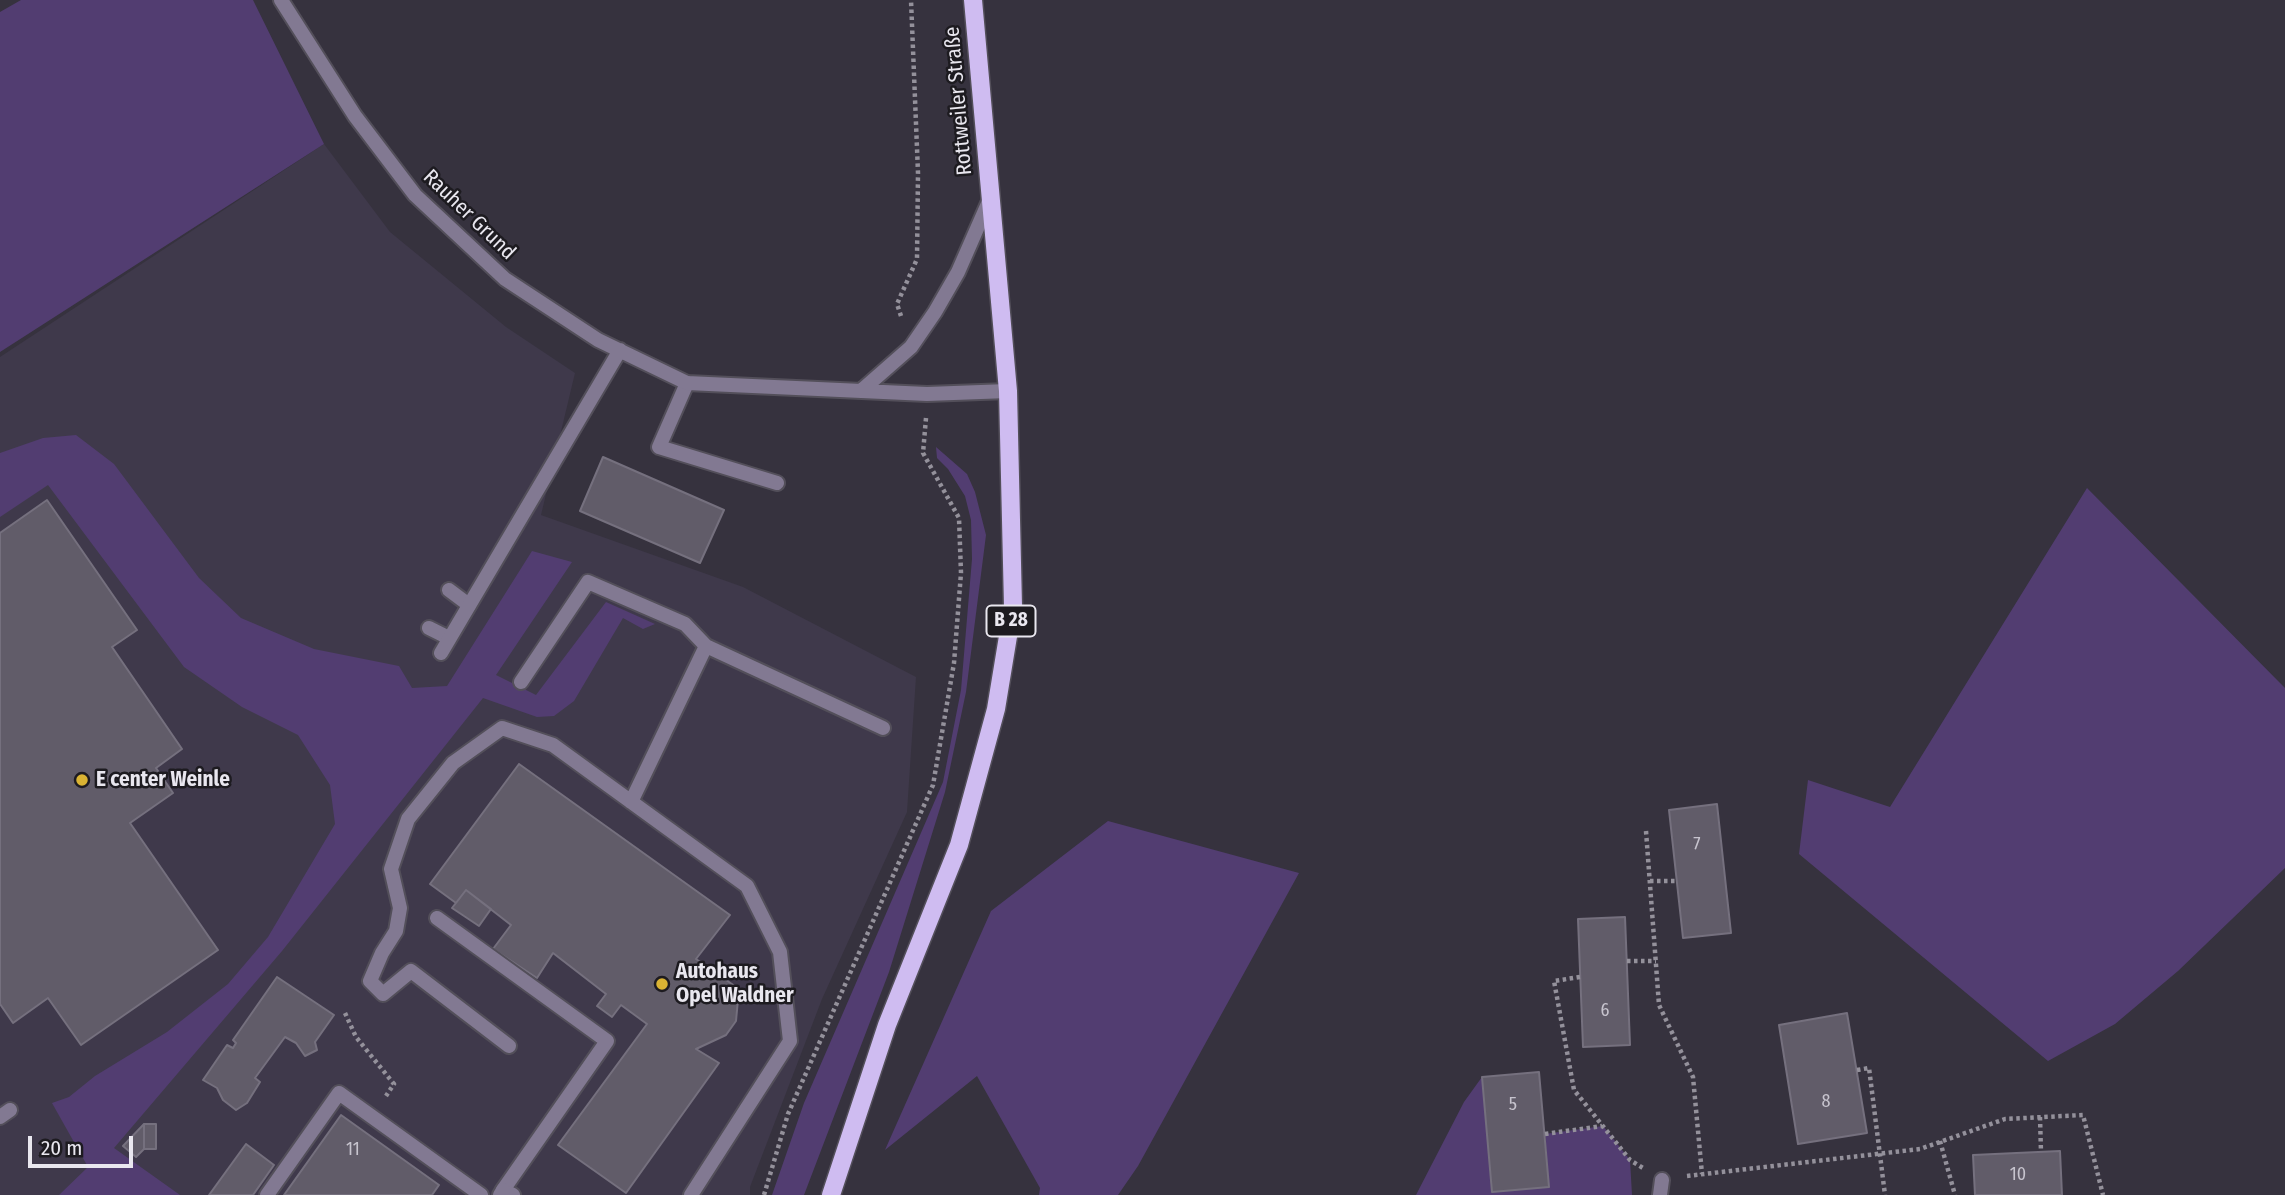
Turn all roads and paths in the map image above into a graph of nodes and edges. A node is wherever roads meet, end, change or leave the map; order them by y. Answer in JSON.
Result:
{"nodes":[{"id":1,"x":281,"y":0,"type":"edge"},
{"id":2,"x":911,"y":0,"type":"edge"},
{"id":3,"x":973,"y":0,"type":"edge"},
{"id":4,"x":990,"y":199,"type":"junction"},
{"id":5,"x":911,"y":347,"type":"junction"},
{"id":6,"x":620,"y":350,"type":"junction"},
{"id":7,"x":687,"y":383,"type":"junction"},
{"id":8,"x":862,"y":390,"type":"junction"},
{"id":9,"x":1008,"y":391,"type":"junction"},
{"id":10,"x":927,"y":394,"type":"junction"},
{"id":11,"x":777,"y":483,"type":"dead end"},
{"id":12,"x":449,"y":590,"type":"dead end"},
{"id":13,"x":469,"y":605,"type":"junction"},
{"id":14,"x":429,"y":628,"type":"dead end"},
{"id":15,"x":449,"y":638,"type":"junction"},
{"id":16,"x":706,"y":646,"type":"junction"},
{"id":17,"x":441,"y":653,"type":"dead end"},
{"id":18,"x":521,"y":681,"type":"dead end"},
{"id":19,"x":883,"y":728,"type":"dead end"},
{"id":20,"x":631,"y":802,"type":"junction"},
{"id":21,"x":1646,"y":831,"type":"dead end"},
{"id":22,"x":1650,"y":881,"type":"junction"},
{"id":23,"x":1676,"y":881,"type":"dead end"},
{"id":24,"x":437,"y":918,"type":"dead end"},
{"id":25,"x":1627,"y":961,"type":"dead end"},
{"id":26,"x":1656,"y":961,"type":"junction"},
{"id":27,"x":1580,"y":977,"type":"dead end"},
{"id":28,"x":345,"y":1013,"type":"dead end"},
{"id":29,"x":509,"y":1046,"type":"dead end"},
{"id":30,"x":1857,"y":1070,"type":"dead end"},
{"id":31,"x":373,"y":1117,"type":"junction"},
{"id":32,"x":2040,"y":1117,"type":"junction"},
{"id":33,"x":1603,"y":1126,"type":"junction"},
{"id":34,"x":1545,"y":1133,"type":"dead end"},
{"id":35,"x":1940,"y":1141,"type":"junction"},
{"id":36,"x":2041,"y":1152,"type":"dead end"},
{"id":37,"x":1880,"y":1154,"type":"junction"},
{"id":38,"x":1702,"y":1174,"type":"junction"},
{"id":39,"x":1662,"y":1180,"type":"junction"},
{"id":40,"x":505,"y":1193,"type":"edge"},
{"id":41,"x":267,"y":1195,"type":"edge"},
{"id":42,"x":481,"y":1195,"type":"edge"},
{"id":43,"x":691,"y":1195,"type":"edge"},
{"id":44,"x":764,"y":1195,"type":"edge"},
{"id":45,"x":831,"y":1195,"type":"edge"},
{"id":46,"x":1660,"y":1195,"type":"edge"},
{"id":47,"x":1885,"y":1195,"type":"edge"},
{"id":48,"x":1955,"y":1195,"type":"edge"},
{"id":49,"x":2103,"y":1195,"type":"edge"}],
"edges":[{"from":1,"to":6,"type":"street","name":"Rauher Grund"},
{"from":2,"to":5,"type":"path"},
{"from":3,"to":4,"type":"main road","name":"Rottweiler Straße","number":"B 28"},
{"from":4,"to":5,"type":"street"},
{"from":4,"to":9,"type":"main road","number":"B 28"},
{"from":5,"to":8,"type":"street"},
{"from":6,"to":7,"type":"street","name":"Rauher Grund"},
{"from":6,"to":13,"type":"street"},
{"from":7,"to":8,"type":"street","name":"Rauher Grund"},
{"from":7,"to":11,"type":"street"},
{"from":8,"to":10,"type":"street","name":"Rauher Grund"},
{"from":9,"to":10,"type":"street","name":"Rauher Grund"},
{"from":9,"to":45,"type":"main road","number":"B 28"},
{"from":10,"to":44,"type":"path"},
{"from":12,"to":13,"type":"street"},
{"from":13,"to":15,"type":"street"},
{"from":14,"to":15,"type":"street"},
{"from":15,"to":17,"type":"street"},
{"from":16,"to":18,"type":"street"},
{"from":16,"to":19,"type":"street"},
{"from":16,"to":20,"type":"street"},
{"from":20,"to":29,"type":"street"},
{"from":20,"to":43,"type":"street"},
{"from":21,"to":22,"type":"path"},
{"from":22,"to":23,"type":"path"},
{"from":22,"to":26,"type":"path"},
{"from":24,"to":40,"type":"street"},
{"from":25,"to":26,"type":"path"},
{"from":26,"to":38,"type":"path"},
{"from":27,"to":33,"type":"path"},
{"from":28,"to":31,"type":"path"},
{"from":30,"to":37,"type":"path"},
{"from":31,"to":41,"type":"street"},
{"from":31,"to":42,"type":"street"},
{"from":32,"to":35,"type":"path"},
{"from":32,"to":36,"type":"path"},
{"from":32,"to":49,"type":"path"},
{"from":33,"to":34,"type":"path"},
{"from":33,"to":39,"type":"path"},
{"from":35,"to":37,"type":"path"},
{"from":35,"to":48,"type":"path"},
{"from":37,"to":38,"type":"path"},
{"from":37,"to":47,"type":"path"},
{"from":38,"to":39,"type":"path"},
{"from":39,"to":46,"type":"street"}]}
